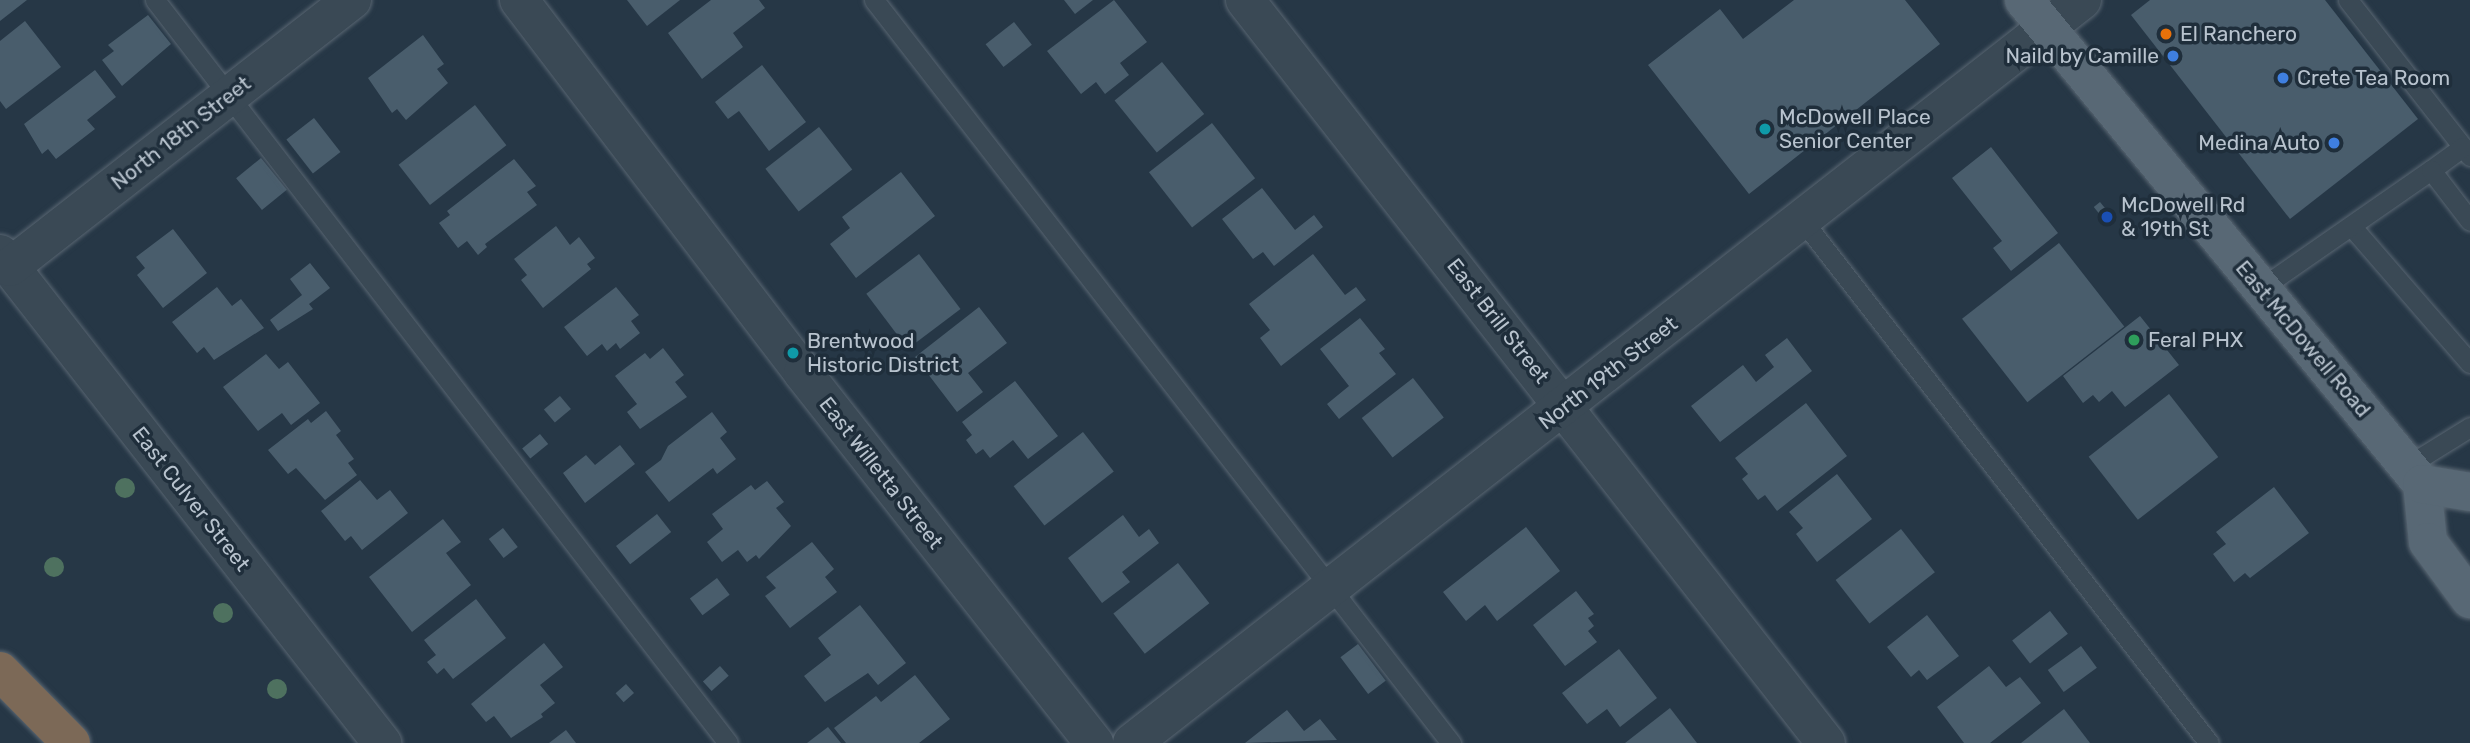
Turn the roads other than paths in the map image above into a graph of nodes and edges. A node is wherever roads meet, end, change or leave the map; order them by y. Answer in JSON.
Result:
{"nodes":[{"id":1,"x":155,"y":0,"type":"edge"},
{"id":2,"x":352,"y":0,"type":"edge"},
{"id":3,"x":519,"y":0,"type":"edge"},
{"id":4,"x":874,"y":0,"type":"edge"},
{"id":5,"x":1245,"y":0,"type":"edge"},
{"id":6,"x":2082,"y":0,"type":"edge"},
{"id":7,"x":2348,"y":0,"type":"edge"},
{"id":8,"x":2035,"y":15,"type":"edge"},
{"id":9,"x":228,"y":96,"type":"junction"},
{"id":10,"x":2466,"y":152,"type":"edge"},
{"id":11,"x":2431,"y":170,"type":"junction"},
{"id":12,"x":1803,"y":221,"type":"junction"},
{"id":13,"x":2470,"y":221,"type":"edge"},
{"id":14,"x":2352,"y":227,"type":"junction"},
{"id":15,"x":5,"y":260,"type":"edge"},
{"id":16,"x":2261,"y":288,"type":"junction"},
{"id":17,"x":2470,"y":363,"type":"edge"},
{"id":18,"x":1565,"y":406,"type":"junction"},
{"id":19,"x":2470,"y":427,"type":"edge"},
{"id":20,"x":2414,"y":475,"type":"junction"},
{"id":21,"x":2470,"y":492,"type":"edge"},
{"id":22,"x":1331,"y":588,"type":"junction"},
{"id":23,"x":2470,"y":599,"type":"edge"},
{"id":24,"x":0,"y":671,"type":"edge"},
{"id":25,"x":71,"y":743,"type":"edge"},
{"id":26,"x":382,"y":743,"type":"edge"},
{"id":27,"x":728,"y":743,"type":"edge"},
{"id":28,"x":1094,"y":743,"type":"edge"},
{"id":29,"x":1132,"y":743,"type":"edge"},
{"id":30,"x":1451,"y":743,"type":"edge"},
{"id":31,"x":1826,"y":743,"type":"edge"},
{"id":32,"x":2208,"y":743,"type":"edge"}],
"edges":[{"from":1,"to":9,"type":"lane"},
{"from":2,"to":9,"type":"street","name":"North 18th Street"},
{"from":3,"to":28,"type":"street","name":"East Willetta Street"},
{"from":4,"to":22,"type":"lane"},
{"from":5,"to":18,"type":"street","name":"East Brill Street"},
{"from":6,"to":8,"type":"street","name":"North 19th Street"},
{"from":7,"to":10,"type":"lane"},
{"from":8,"to":12,"type":"street","name":"North 19th Street"},
{"from":8,"to":16,"type":"main road","name":"East McDowell Road"},
{"from":9,"to":15,"type":"street","name":"North 18th Street"},
{"from":9,"to":27,"type":"lane"},
{"from":10,"to":11,"type":"lane"},
{"from":11,"to":13,"type":"lane"},
{"from":11,"to":14,"type":"lane"},
{"from":12,"to":18,"type":"street","name":"North 19th Street"},
{"from":12,"to":32,"type":"lane"},
{"from":14,"to":16,"type":"lane"},
{"from":14,"to":17,"type":"lane"},
{"from":15,"to":26,"type":"street","name":"East Culver Street"},
{"from":16,"to":20,"type":"main road","name":"East McDowell Road"},
{"from":18,"to":22,"type":"street","name":"North 19th Street"},
{"from":18,"to":31,"type":"street","name":"East Brill Street"},
{"from":19,"to":20,"type":"lane"},
{"from":20,"to":21,"type":"main road"},
{"from":20,"to":23,"type":"main road"},
{"from":22,"to":29,"type":"street","name":"North 19th Street"},
{"from":22,"to":30,"type":"lane"},
{"from":24,"to":25,"type":"highway"}]}
